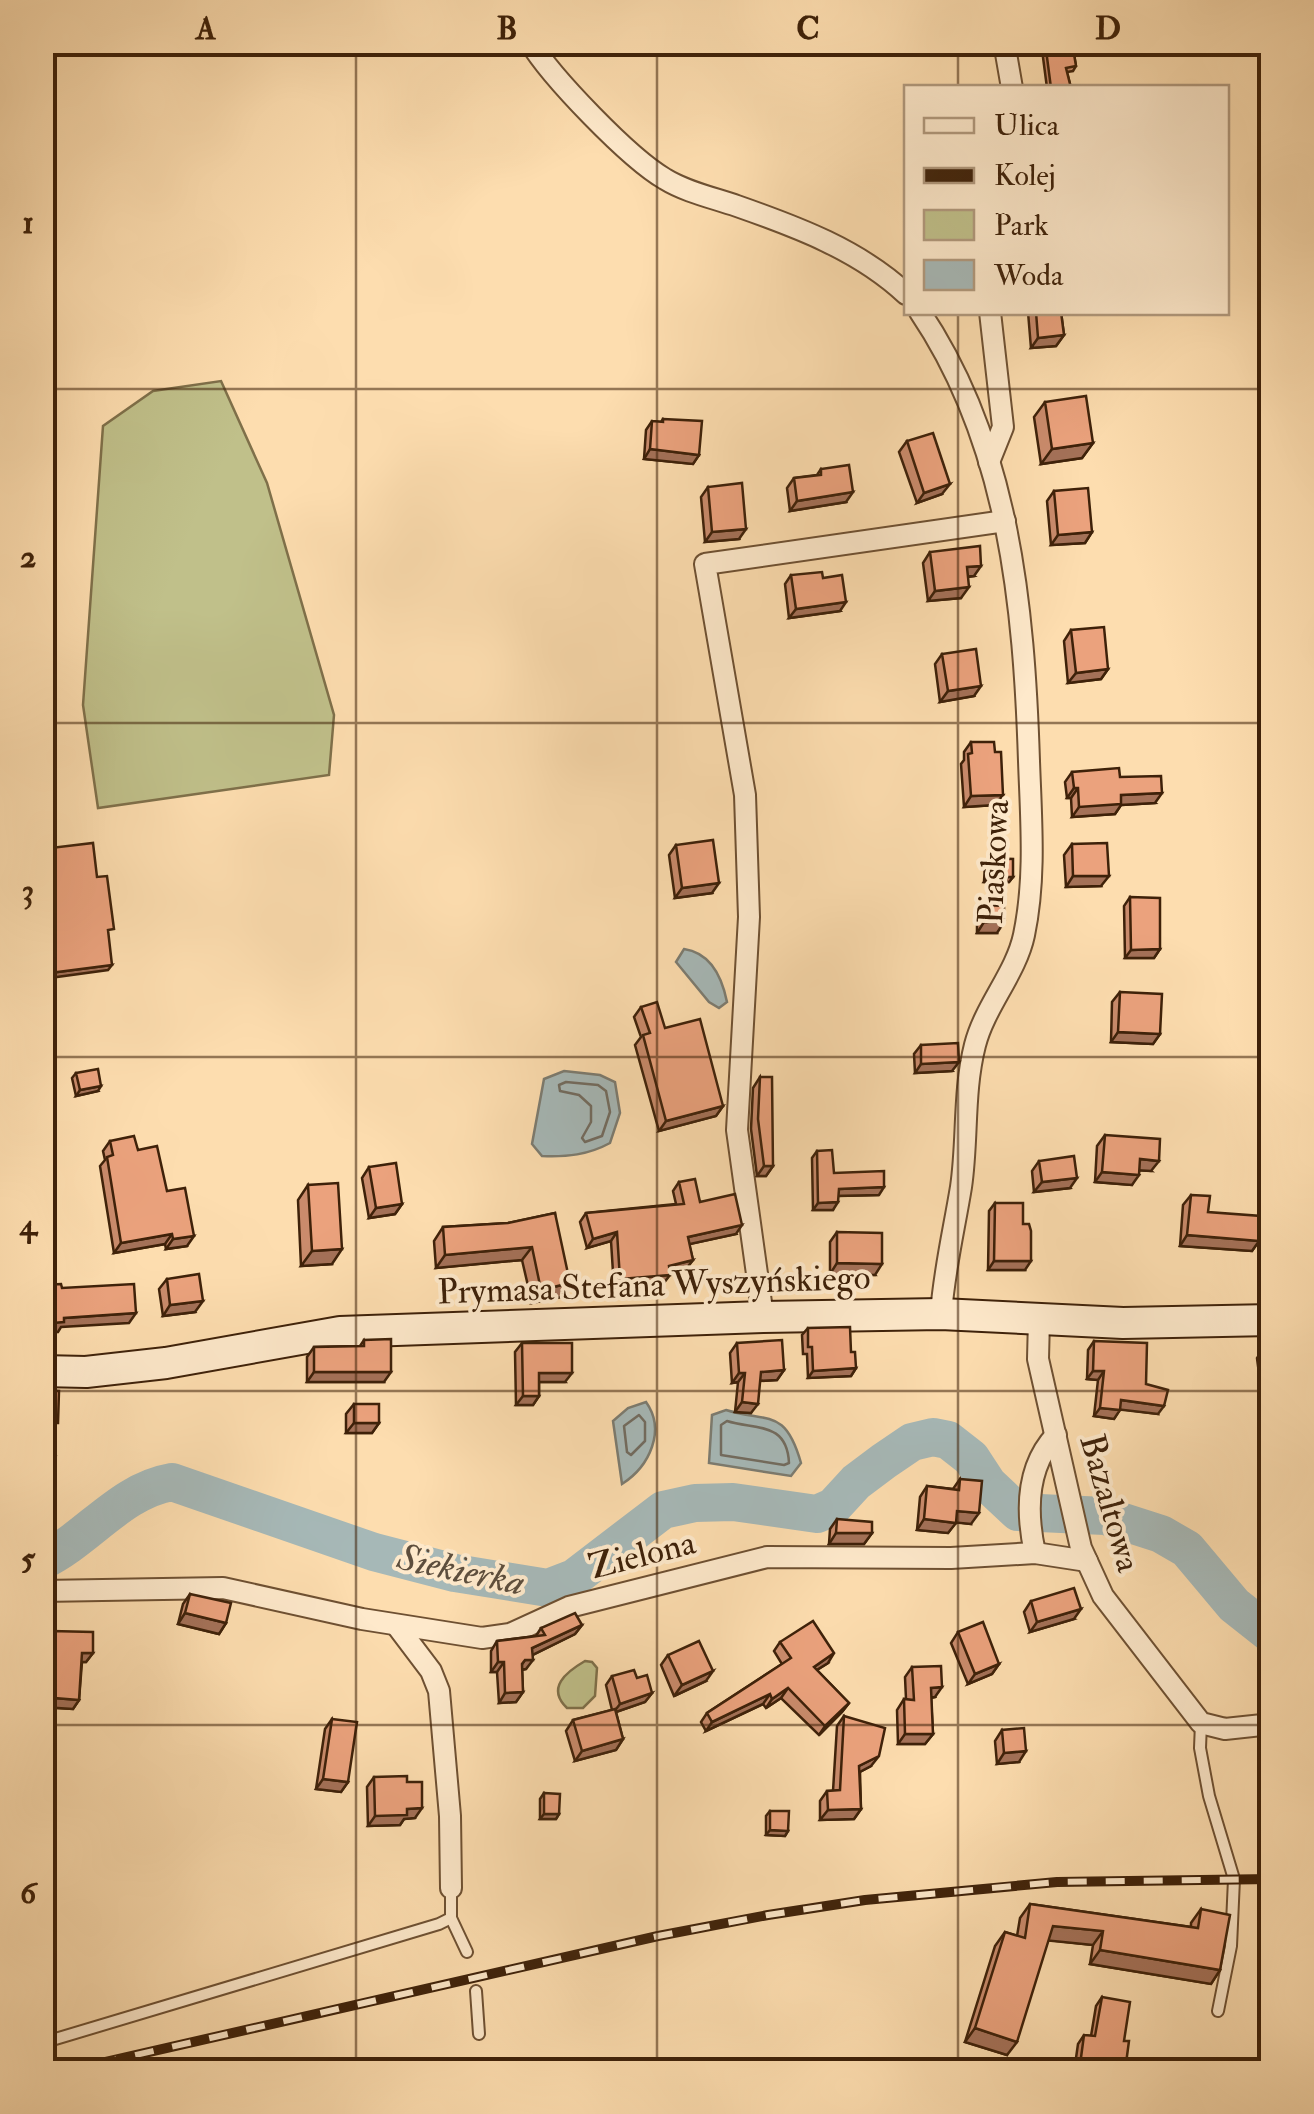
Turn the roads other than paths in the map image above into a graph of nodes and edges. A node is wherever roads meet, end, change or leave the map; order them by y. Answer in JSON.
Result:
{"nodes":[{"id":1,"x":530,"y":42,"type":"edge"},
{"id":2,"x":1004,"y":42,"type":"edge"},
{"id":3,"x":1011,"y":85,"type":"edge"},
{"id":4,"x":904,"y":292,"type":"edge"},
{"id":5,"x":922,"y":315,"type":"edge"},
{"id":6,"x":990,"y":315,"type":"edge"},
{"id":7,"x":989,"y":462,"type":"junction"},
{"id":8,"x":1005,"y":522,"type":"junction"},
{"id":9,"x":941,"y":1314,"type":"junction"},
{"id":10,"x":764,"y":1317,"type":"junction"},
{"id":11,"x":1039,"y":1319,"type":"junction"},
{"id":12,"x":1272,"y":1320,"type":"edge"},
{"id":13,"x":42,"y":1372,"type":"edge"},
{"id":14,"x":1056,"y":1435,"type":"junction"},
{"id":15,"x":1035,"y":1553,"type":"junction"},
{"id":16,"x":1084,"y":1554,"type":"junction"},
{"id":17,"x":42,"y":1591,"type":"edge"},
{"id":18,"x":397,"y":1626,"type":"junction"},
{"id":19,"x":1201,"y":1722,"type":"junction"},
{"id":20,"x":1272,"y":1724,"type":"edge"},
{"id":21,"x":451,"y":1888,"type":"joint"},
{"id":22,"x":451,"y":1918,"type":"junction"},
{"id":23,"x":468,"y":1952,"type":"dead end"},
{"id":24,"x":476,"y":1991,"type":"dead end"},
{"id":25,"x":1218,"y":2012,"type":"dead end"},
{"id":26,"x":478,"y":2034,"type":"dead end"},
{"id":27,"x":42,"y":2043,"type":"edge"}],
"edges":[{"from":1,"to":4,"type":"street"},
{"from":2,"to":3,"type":"street"},
{"from":5,"to":7,"type":"street","name":"Piaskowa"},
{"from":6,"to":7,"type":"street","name":"Piaskowa"},
{"from":7,"to":8,"type":"street","name":"Piaskowa"},
{"from":8,"to":9,"type":"street","name":"Piaskowa"},
{"from":8,"to":10,"type":"street"},
{"from":9,"to":10,"type":"main road","name":"Prymasa Stefana Wyszyńskiego"},
{"from":9,"to":11,"type":"main road","name":"Prymasa Stefana Wyszyńskiego"},
{"from":10,"to":13,"type":"main road","name":"Prymasa Stefana Wyszyńskiego"},
{"from":11,"to":12,"type":"main road","name":"Prymasa Stefana Wyszyńskiego"},
{"from":11,"to":14,"type":"street","name":"Bazaltowa"},
{"from":14,"to":15,"type":"street"},
{"from":14,"to":16,"type":"street","name":"Bazaltowa"},
{"from":15,"to":16,"type":"street","name":"Zielona"},
{"from":15,"to":18,"type":"street","name":"Zielona"},
{"from":16,"to":19,"type":"street","name":"Bazaltowa"},
{"from":17,"to":18,"type":"street","name":"Zielona"},
{"from":18,"to":21,"type":"street"},
{"from":19,"to":20,"type":"street"},
{"from":19,"to":25,"type":"lane"},
{"from":21,"to":22,"type":"lane"},
{"from":22,"to":23,"type":"lane"},
{"from":22,"to":27,"type":"lane"},
{"from":24,"to":26,"type":"lane"}]}
